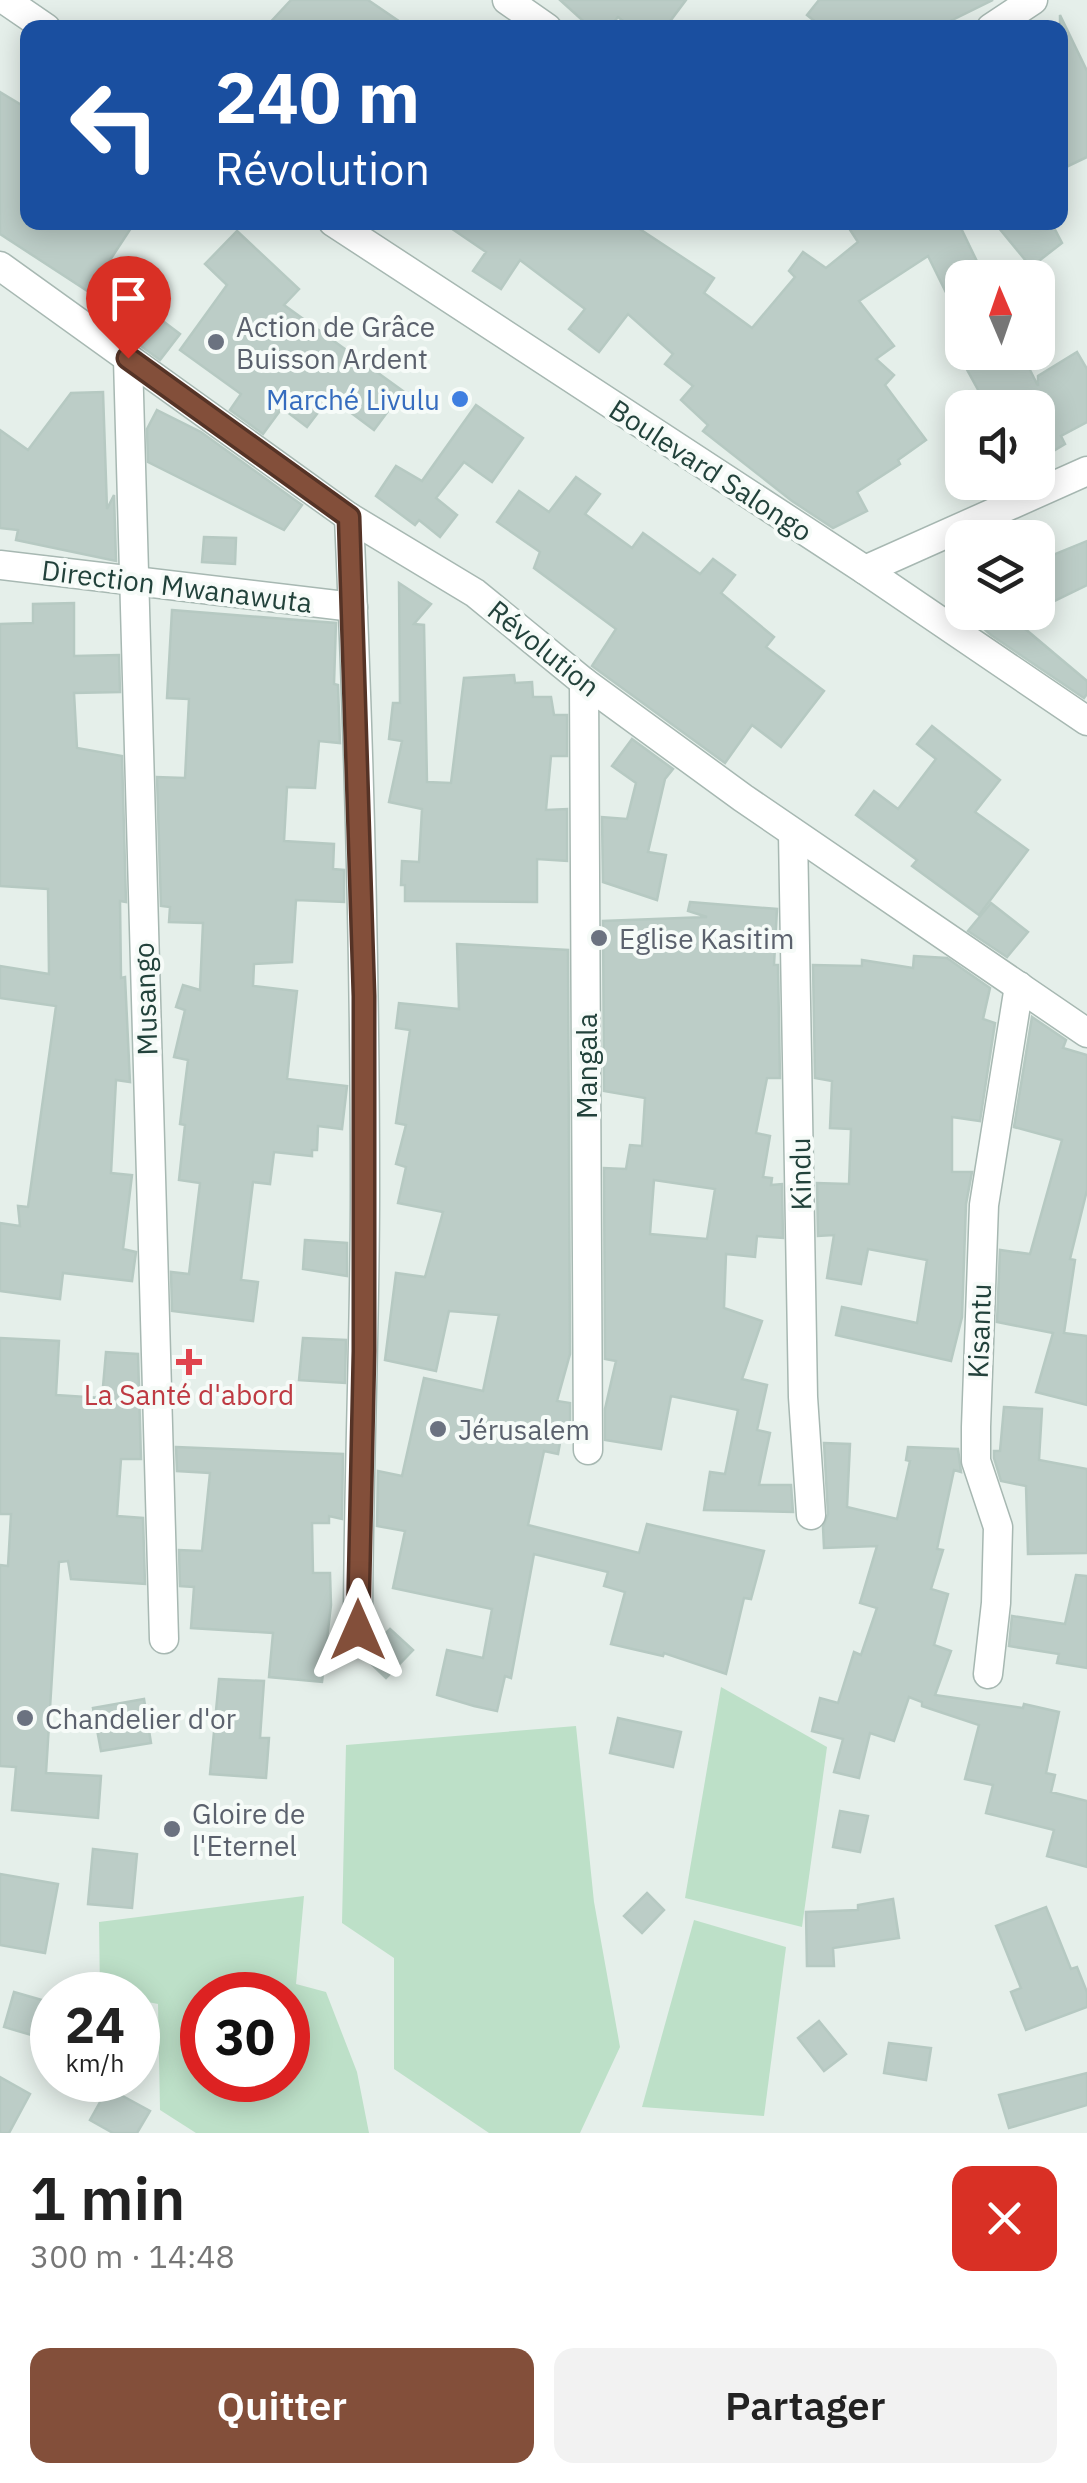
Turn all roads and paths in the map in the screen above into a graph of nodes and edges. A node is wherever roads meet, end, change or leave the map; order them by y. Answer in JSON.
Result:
{"nodes":[{"id":1,"x":5,"y":0,"type":"edge"},
{"id":2,"x":1033,"y":0,"type":"edge"},
{"id":3,"x":511,"y":1,"type":"edge"},
{"id":4,"x":34,"y":20,"type":"edge"},
{"id":5,"x":536,"y":20,"type":"edge"},
{"id":6,"x":1003,"y":20,"type":"edge"},
{"id":7,"x":345,"y":230,"type":"edge"},
{"id":8,"x":0,"y":266,"type":"edge"},
{"id":9,"x":128,"y":358,"type":"junction"},
{"id":10,"x":1087,"y":471,"type":"edge"},
{"id":11,"x":349,"y":517,"type":"junction"},
{"id":12,"x":0,"y":565,"type":"edge"},
{"id":13,"x":865,"y":570,"type":"junction"},
{"id":14,"x":132,"y":581,"type":"junction"},
{"id":15,"x":353,"y":608,"type":"junction"},
{"id":16,"x":584,"y":682,"type":"junction"},
{"id":17,"x":1087,"y":721,"type":"edge"},
{"id":18,"x":794,"y":833,"type":"junction"},
{"id":19,"x":1019,"y":986,"type":"junction"},
{"id":20,"x":1087,"y":1032,"type":"edge"},
{"id":21,"x":588,"y":1450,"type":"dead end"},
{"id":22,"x":811,"y":1515,"type":"dead end"},
{"id":23,"x":358,"y":1630,"type":"dead end"},
{"id":24,"x":164,"y":1639,"type":"dead end"},
{"id":25,"x":988,"y":1674,"type":"dead end"}],
"edges":[{"from":1,"to":4,"type":"street"},
{"from":2,"to":6,"type":"street"},
{"from":3,"to":5,"type":"street"},
{"from":7,"to":13,"type":"street","name":"Boulevard Salongo"},
{"from":8,"to":9,"type":"street","name":"Révolution"},
{"from":9,"to":11,"type":"street","name":"Révolution"},
{"from":9,"to":14,"type":"street","name":"Musango"},
{"from":10,"to":13,"type":"street"},
{"from":11,"to":15,"type":"street"},
{"from":11,"to":16,"type":"street","name":"Révolution"},
{"from":12,"to":14,"type":"street","name":"Direction Mwanawuta"},
{"from":13,"to":17,"type":"street","name":"Boulevard Salongo"},
{"from":14,"to":15,"type":"street","name":"Direction Mwanawuta"},
{"from":14,"to":24,"type":"street","name":"Musango"},
{"from":15,"to":23,"type":"street"},
{"from":16,"to":18,"type":"street","name":"Révolution"},
{"from":16,"to":21,"type":"street","name":"Mangala"},
{"from":18,"to":19,"type":"street","name":"Révolution"},
{"from":18,"to":22,"type":"street","name":"Kindu"},
{"from":19,"to":20,"type":"street","name":"Révolution"},
{"from":19,"to":25,"type":"street","name":"Kisantu"}]}
